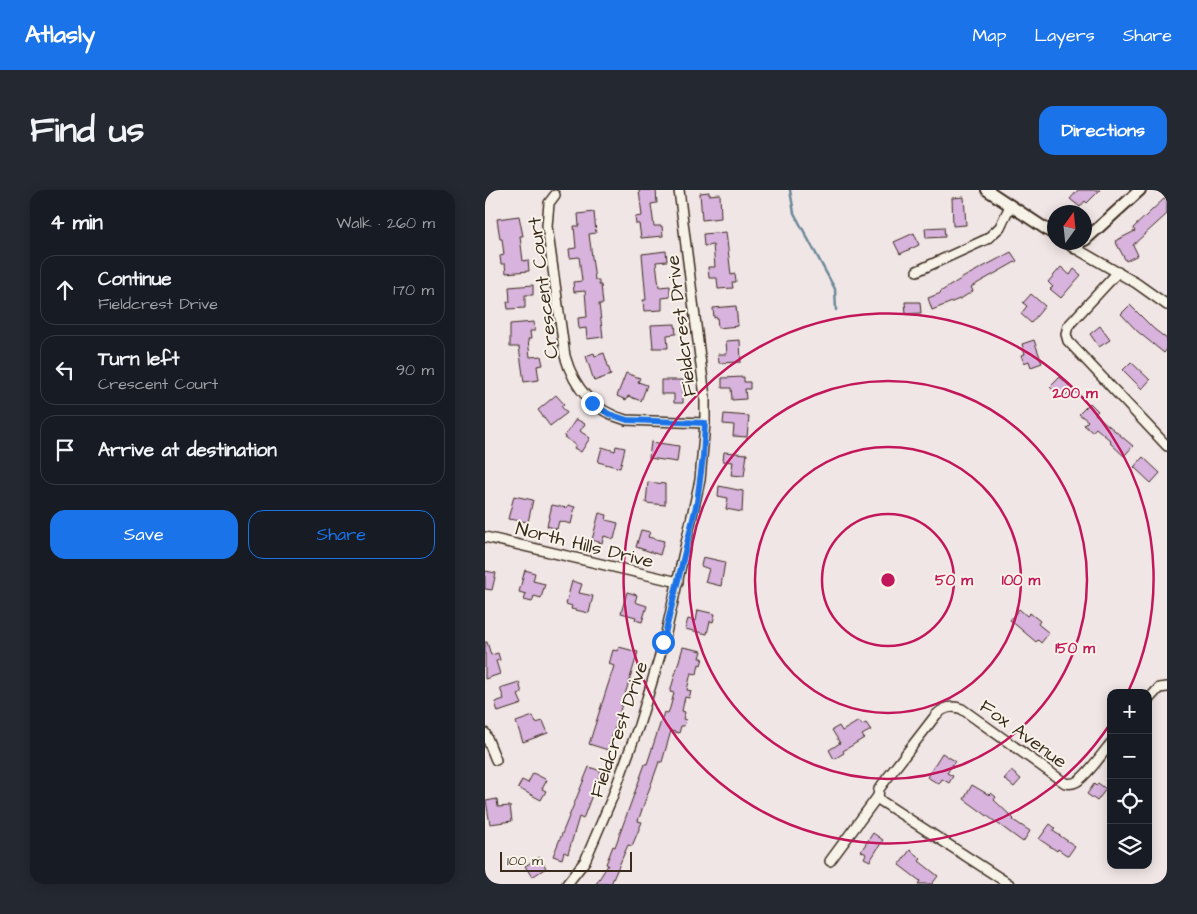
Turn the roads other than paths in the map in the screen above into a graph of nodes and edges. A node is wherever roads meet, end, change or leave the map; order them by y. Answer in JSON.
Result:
{"nodes":[{"id":1,"x":679,"y":190,"type":"edge"},
{"id":2,"x":987,"y":190,"type":"edge"},
{"id":3,"x":1140,"y":190,"type":"edge"},
{"id":4,"x":555,"y":195,"type":"dead end"},
{"id":5,"x":1010,"y":206,"type":"junction"},
{"id":6,"x":1047,"y":230,"type":"edge"},
{"id":7,"x":1092,"y":234,"type":"edge"},
{"id":8,"x":1084,"y":250,"type":"edge"},
{"id":9,"x":917,"y":271,"type":"dead end"},
{"id":10,"x":1118,"y":272,"type":"junction"},
{"id":11,"x":1167,"y":305,"type":"edge"},
{"id":12,"x":705,"y":423,"type":"junction"},
{"id":13,"x":1167,"y":446,"type":"edge"},
{"id":14,"x":485,"y":537,"type":"edge"},
{"id":15,"x":677,"y":582,"type":"junction"},
{"id":16,"x":1166,"y":687,"type":"edge"},
{"id":17,"x":1152,"y":696,"type":"edge"},
{"id":18,"x":485,"y":733,"type":"edge"},
{"id":19,"x":1107,"y":749,"type":"edge"},
{"id":20,"x":496,"y":760,"type":"dead end"},
{"id":21,"x":878,"y":796,"type":"junction"},
{"id":22,"x":830,"y":861,"type":"dead end"},
{"id":23,"x":567,"y":884,"type":"edge"},
{"id":24,"x":1009,"y":884,"type":"edge"}],
"edges":[{"from":1,"to":12,"type":"street","name":"Fieldcrest Drive"},
{"from":2,"to":5,"type":"street"},
{"from":3,"to":7,"type":"street"},
{"from":4,"to":12,"type":"street","name":"Crescent Court"},
{"from":5,"to":6,"type":"street"},
{"from":5,"to":9,"type":"street"},
{"from":8,"to":10,"type":"street"},
{"from":10,"to":11,"type":"street"},
{"from":10,"to":13,"type":"street"},
{"from":12,"to":15,"type":"street","name":"Fieldcrest Drive"},
{"from":14,"to":15,"type":"street","name":"North Hills Drive"},
{"from":15,"to":23,"type":"street","name":"Fieldcrest Drive"},
{"from":16,"to":17,"type":"street"},
{"from":18,"to":20,"type":"street"},
{"from":19,"to":21,"type":"street","name":"Fox Avenue"},
{"from":21,"to":22,"type":"street","name":"Fox Avenue"},
{"from":21,"to":24,"type":"street"}]}
